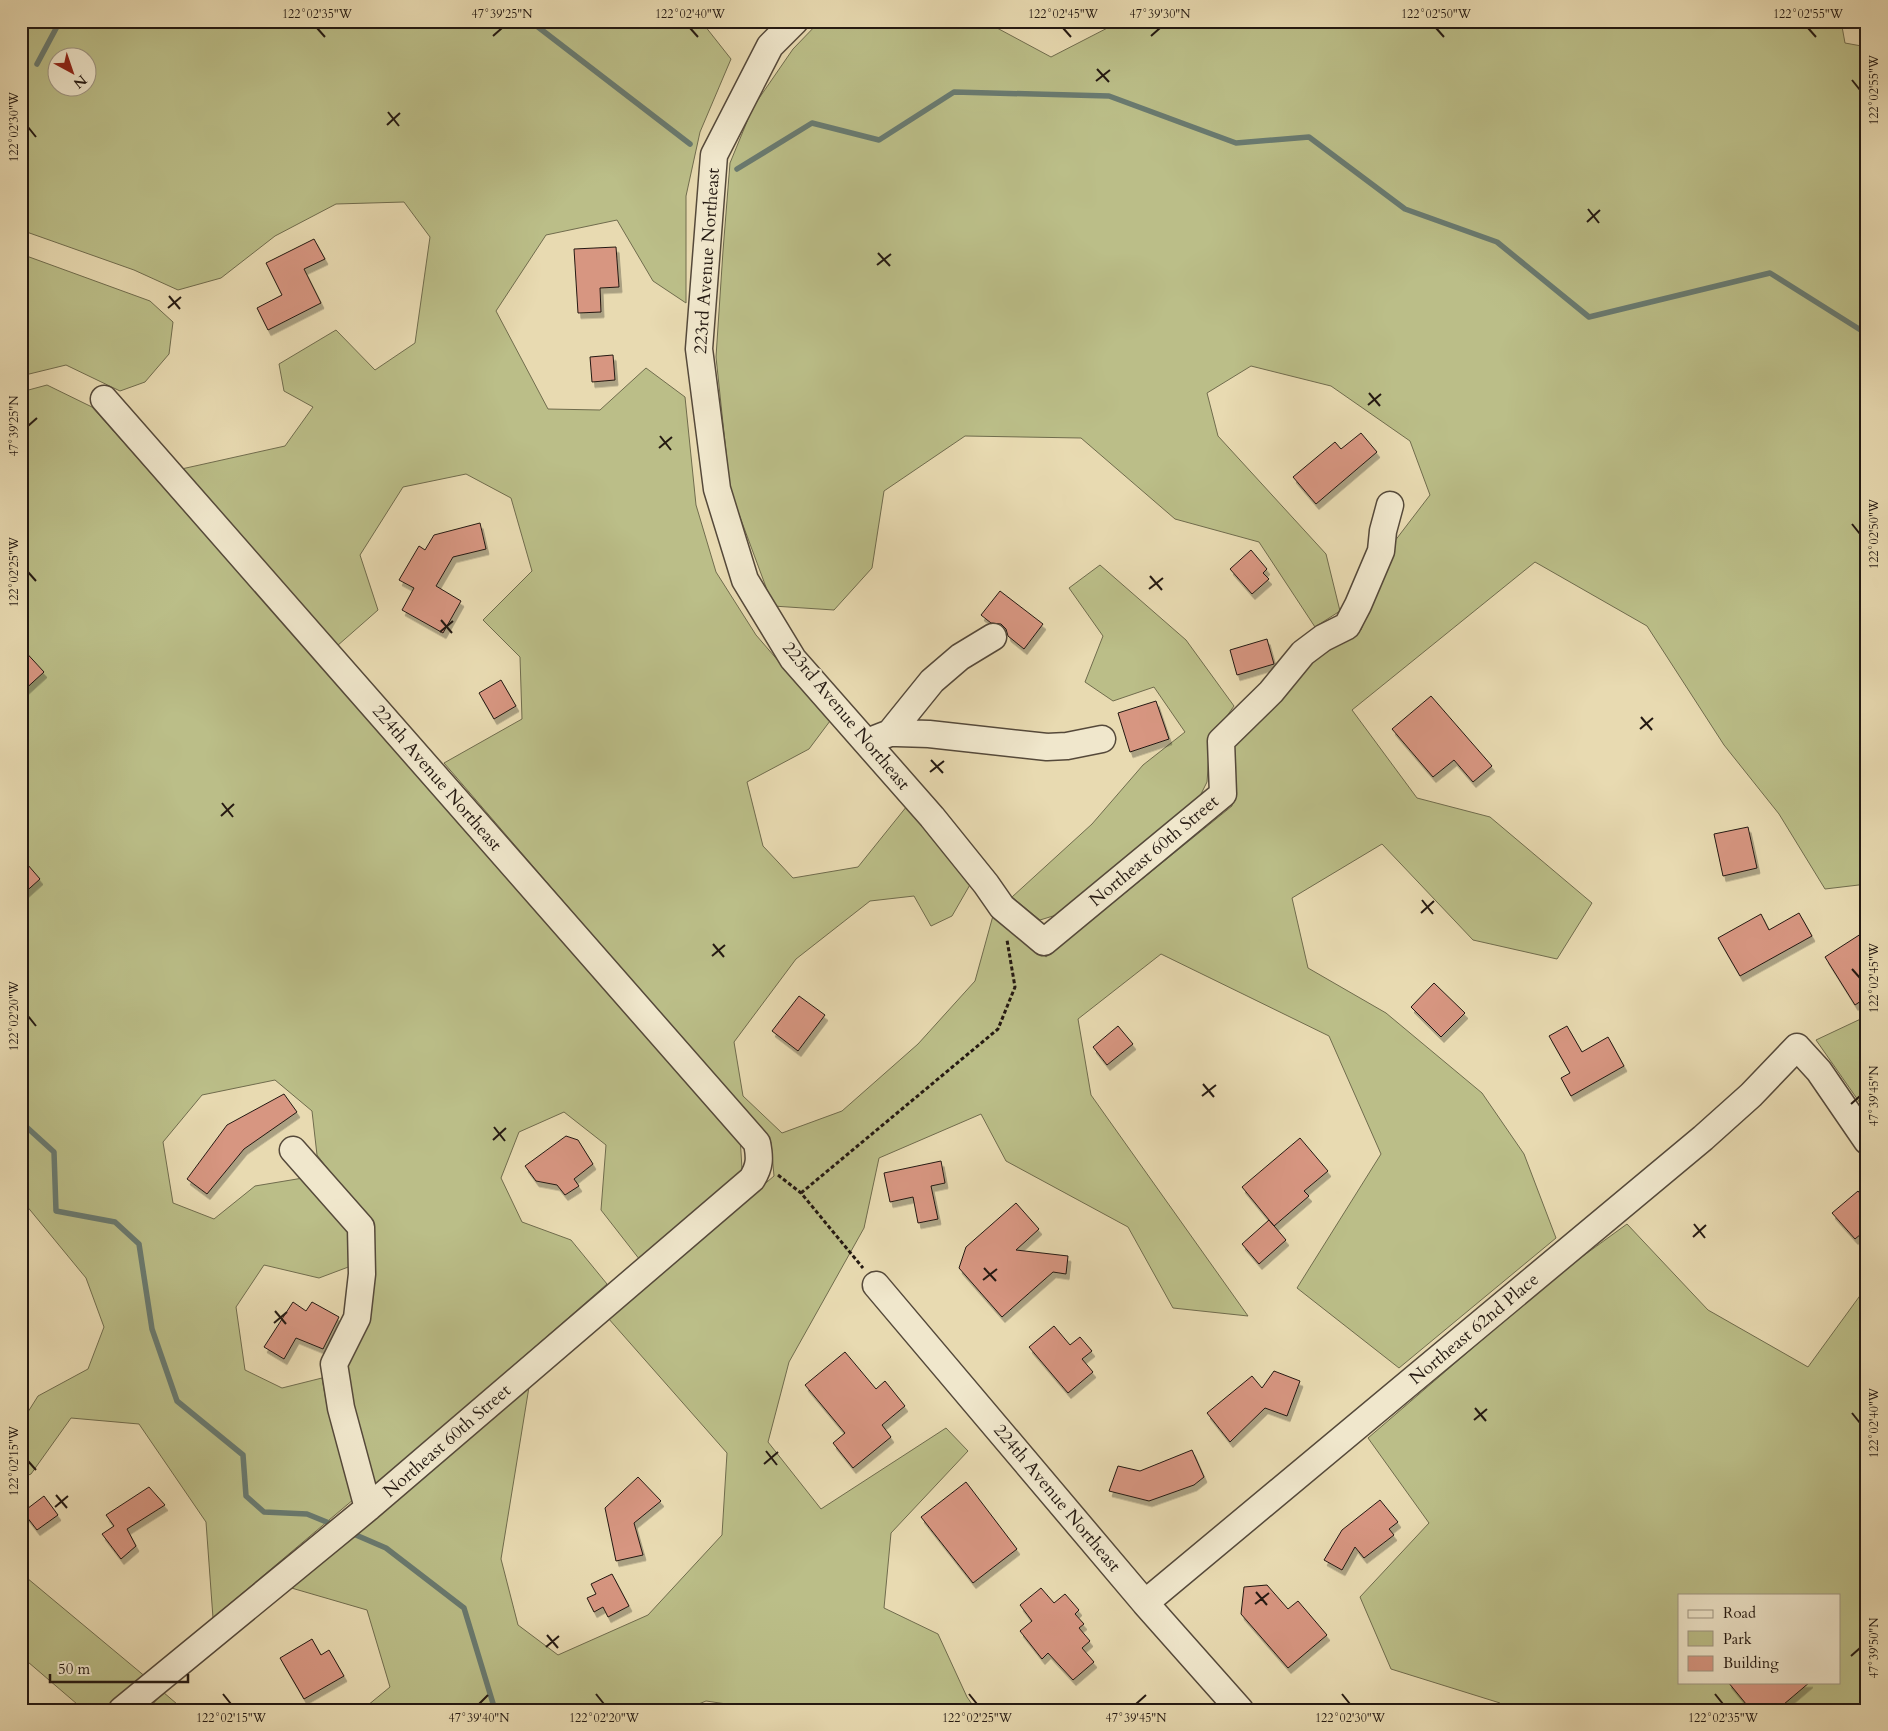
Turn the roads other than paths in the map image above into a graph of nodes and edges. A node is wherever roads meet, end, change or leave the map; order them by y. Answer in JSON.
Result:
{"nodes":[{"id":1,"x":795,"y":21,"type":"edge"},
{"id":2,"x":104,"y":399,"type":"dead end"},
{"id":3,"x":1390,"y":505,"type":"dead end"},
{"id":4,"x":993,"y":637,"type":"dead end"},
{"id":5,"x":879,"y":738,"type":"junction"},
{"id":6,"x":1102,"y":739,"type":"dead end"},
{"id":7,"x":1044,"y":942,"type":"joint"},
{"id":8,"x":1867,"y":1141,"type":"edge"},
{"id":9,"x":293,"y":1150,"type":"dead end"},
{"id":10,"x":760,"y":1161,"type":"joint"},
{"id":11,"x":876,"y":1285,"type":"road end"},
{"id":12,"x":362,"y":1513,"type":"junction"},
{"id":13,"x":1145,"y":1603,"type":"junction"},
{"id":14,"x":122,"y":1710,"type":"edge"},
{"id":15,"x":1240,"y":1710,"type":"edge"}],
"edges":[{"from":1,"to":5,"type":"street","name":"223rd Avenue Northeast"},
{"from":2,"to":10,"type":"street","name":"224th Avenue Northeast"},
{"from":3,"to":7,"type":"street","name":"Northeast 60th Street"},
{"from":4,"to":5,"type":"street"},
{"from":5,"to":6,"type":"street"},
{"from":5,"to":7,"type":"street","name":"223rd Avenue Northeast"},
{"from":8,"to":13,"type":"street","name":"Northeast 62nd Place"},
{"from":9,"to":12,"type":"street"},
{"from":10,"to":12,"type":"street","name":"Northeast 60th Street"},
{"from":11,"to":13,"type":"street","name":"224th Avenue Northeast"},
{"from":12,"to":14,"type":"street","name":"Northeast 60th Street"},
{"from":13,"to":15,"type":"street","name":"224th Avenue Northeast"}]}
